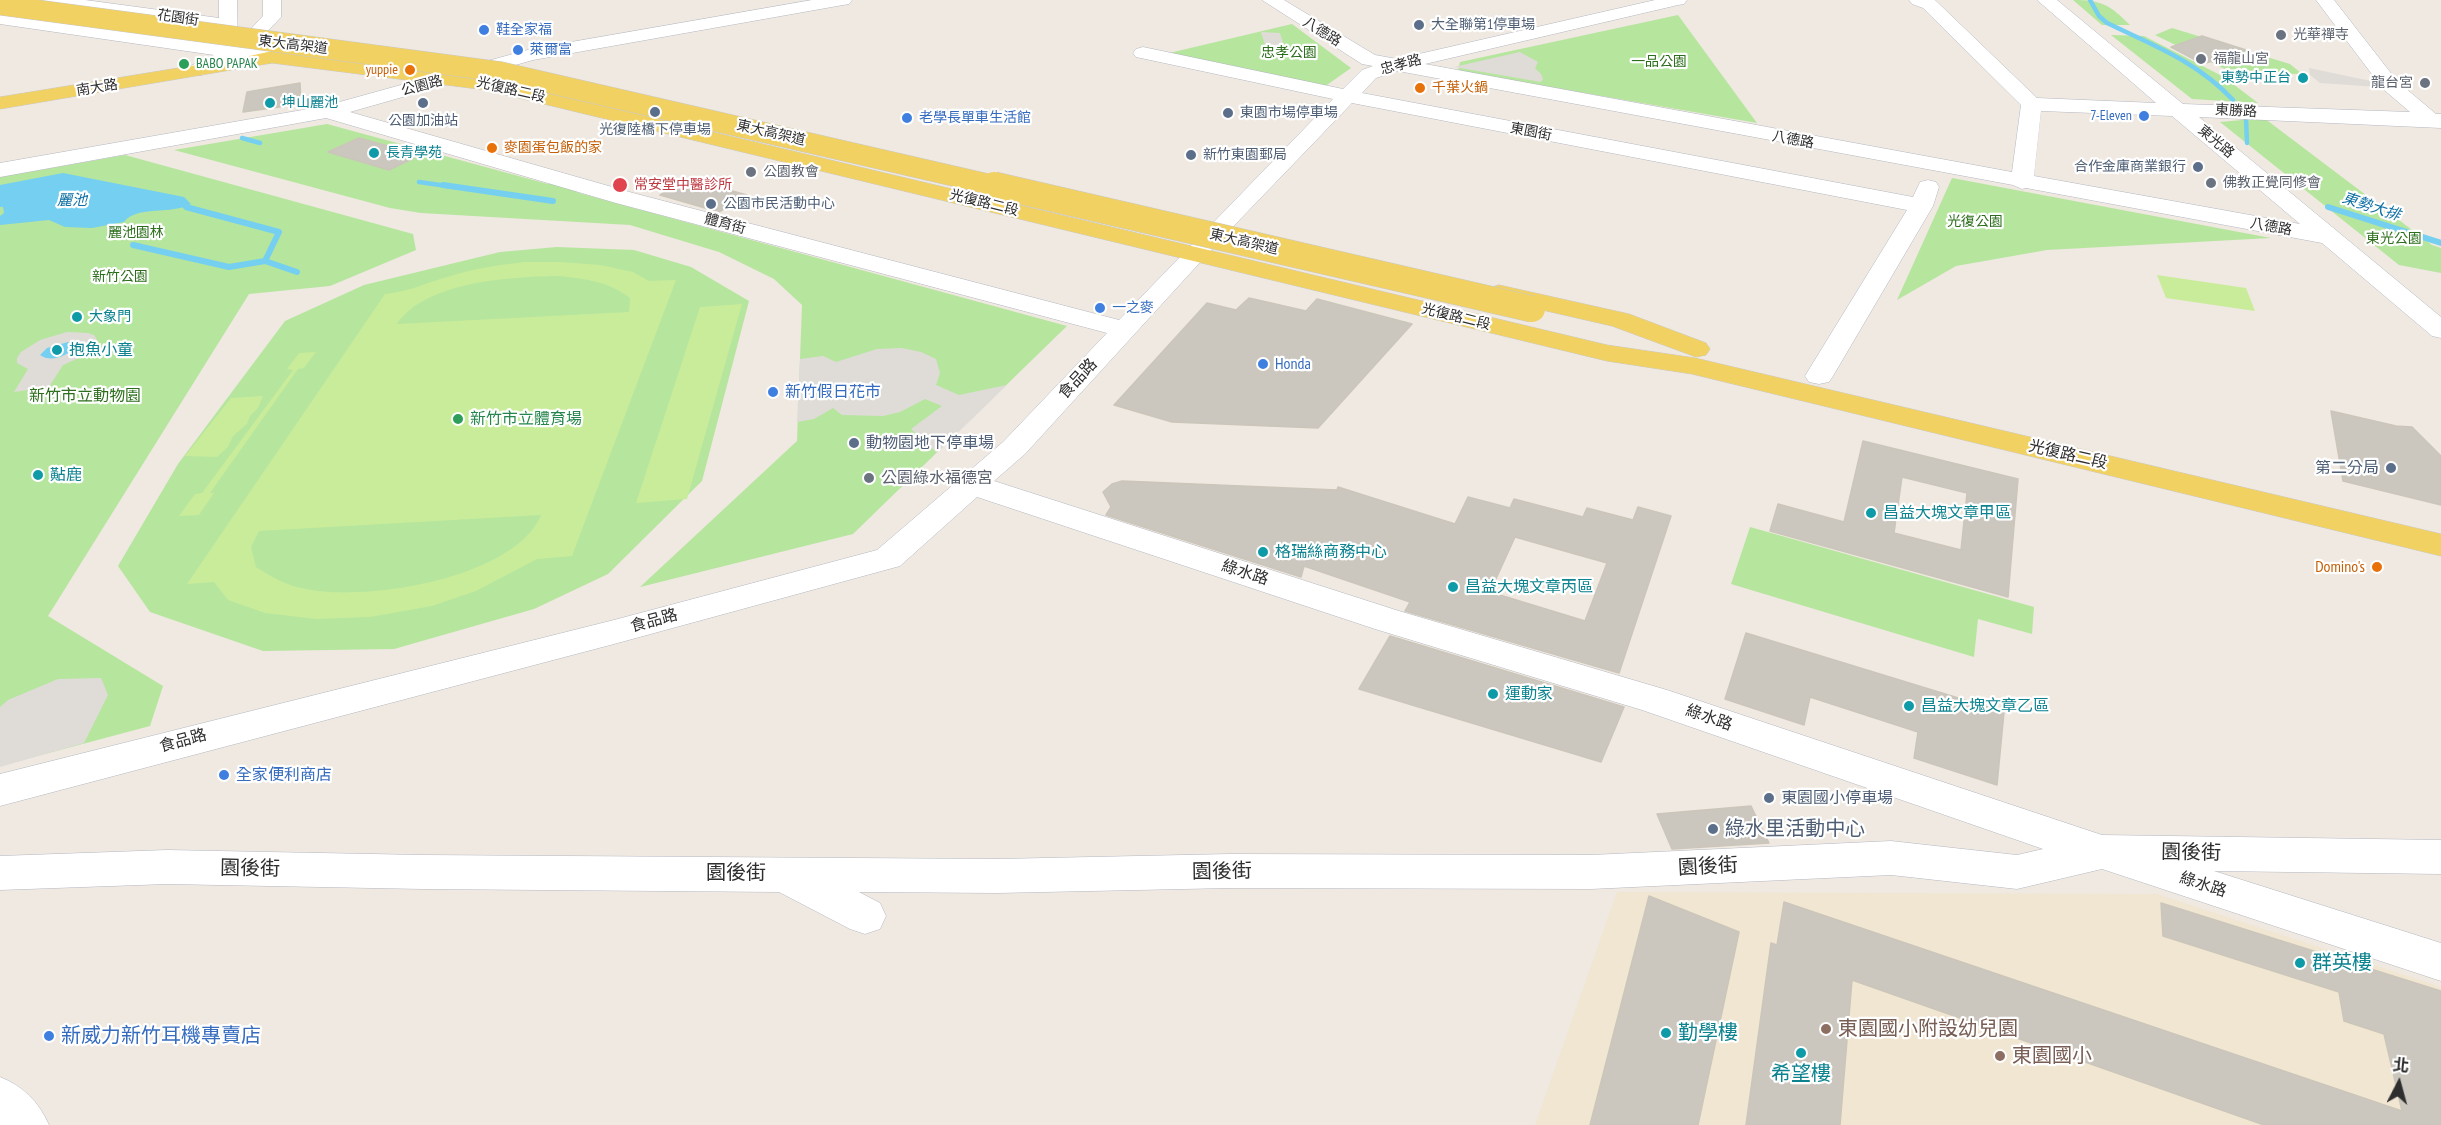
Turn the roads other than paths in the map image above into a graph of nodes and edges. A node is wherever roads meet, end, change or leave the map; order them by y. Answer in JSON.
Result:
{"nodes":[{"id":1,"x":10,"y":0,"type":"edge"},
{"id":2,"x":46,"y":0,"type":"edge"},
{"id":3,"x":228,"y":0,"type":"edge"},
{"id":4,"x":255,"y":0,"type":"edge"},
{"id":5,"x":272,"y":0,"type":"edge"},
{"id":6,"x":843,"y":0,"type":"edge"},
{"id":7,"x":1270,"y":0,"type":"edge"},
{"id":8,"x":1678,"y":0,"type":"edge"},
{"id":9,"x":1918,"y":0,"type":"edge"},
{"id":10,"x":2046,"y":0,"type":"edge"},
{"id":11,"x":2325,"y":0,"type":"edge"},
{"id":12,"x":0,"y":5,"type":"edge"},
{"id":13,"x":0,"y":13,"type":"edge"},
{"id":14,"x":0,"y":19,"type":"edge"},
{"id":15,"x":228,"y":28,"type":"junction"},
{"id":16,"x":257,"y":32,"type":"junction"},
{"id":17,"x":340,"y":43,"type":"junction"},
{"id":18,"x":187,"y":45,"type":"junction"},
{"id":19,"x":228,"y":51,"type":"junction"},
{"id":20,"x":1143,"y":53,"type":"dead end"},
{"id":21,"x":270,"y":57,"type":"junction"},
{"id":22,"x":502,"y":64,"type":"junction"},
{"id":23,"x":1394,"y":66,"type":"junction"},
{"id":24,"x":195,"y":71,"type":"junction"},
{"id":25,"x":451,"y":78,"type":"junction"},
{"id":26,"x":1346,"y":96,"type":"junction"},
{"id":27,"x":0,"y":103,"type":"edge"},
{"id":28,"x":2031,"y":104,"type":"junction"},
{"id":29,"x":607,"y":107,"type":"junction"},
{"id":30,"x":2175,"y":108,"type":"junction"},
{"id":31,"x":327,"y":112,"type":"junction"},
{"id":32,"x":2437,"y":123,"type":"edge"},
{"id":33,"x":1936,"y":166,"type":"junction"},
{"id":34,"x":0,"y":170,"type":"edge"},
{"id":35,"x":2022,"y":182,"type":"junction"},
{"id":36,"x":1921,"y":206,"type":"junction"},
{"id":37,"x":1217,"y":230,"type":"junction"},
{"id":38,"x":2331,"y":237,"type":"junction"},
{"id":39,"x":1195,"y":254,"type":"junction"},
{"id":40,"x":1527,"y":316,"type":"junction"},
{"id":41,"x":1124,"y":329,"type":"junction"},
{"id":42,"x":2441,"y":330,"type":"edge"},
{"id":43,"x":1695,"y":357,"type":"junction"},
{"id":44,"x":1819,"y":376,"type":"junction"},
{"id":45,"x":973,"y":485,"type":"junction"},
{"id":46,"x":2441,"y":524,"type":"edge"},
{"id":47,"x":2441,"y":545,"type":"edge"},
{"id":48,"x":0,"y":790,"type":"edge"},
{"id":49,"x":2102,"y":852,"type":"junction"},
{"id":50,"x":2441,"y":857,"type":"edge"},
{"id":51,"x":0,"y":873,"type":"edge"},
{"id":52,"x":782,"y":873,"type":"junction"},
{"id":53,"x":865,"y":916,"type":"dead end"},
{"id":54,"x":2441,"y":962,"type":"edge"},
{"id":55,"x":0,"y":1100,"type":"edge"},
{"id":56,"x":25,"y":1125,"type":"edge"}],
"edges":[{"from":1,"to":15,"type":"main road","name":"光復路二段"},
{"from":2,"to":15,"type":"street","name":"花園街"},
{"from":3,"to":15,"type":"street"},
{"from":4,"to":16,"type":"street"},
{"from":5,"to":16,"type":"street"},
{"from":6,"to":22,"type":"street","name":"公園路"},
{"from":7,"to":23,"type":"street","name":"八德路"},
{"from":8,"to":23,"type":"street","name":"忠孝路"},
{"from":9,"to":28,"type":"street"},
{"from":10,"to":30,"type":"street","name":"東光路"},
{"from":11,"to":32,"type":"street"},
{"from":12,"to":40,"type":"main road","name":"東大高架道","bridge":true},
{"from":13,"to":29,"type":"main road","name":"東大高架道"},
{"from":14,"to":18,"type":"street","name":"花園街"},
{"from":15,"to":16,"type":"main road","name":"光復路二段"},
{"from":15,"to":18,"type":"street","name":"花園街"},
{"from":15,"to":19,"type":"street"},
{"from":16,"to":17,"type":"main road","name":"光復路二段"},
{"from":16,"to":21,"type":"street"},
{"from":17,"to":21,"type":"main road","name":"光復路二段"},
{"from":17,"to":22,"type":"main road","name":"光復路二段"},
{"from":18,"to":19,"type":"street","name":"花園街"},
{"from":19,"to":21,"type":"street","name":"光復路二段"},
{"from":19,"to":24,"type":"street","name":"南大路"},
{"from":20,"to":26,"type":"street","name":"東園街"},
{"from":21,"to":24,"type":"main road","name":"南大路"},
{"from":21,"to":25,"type":"main road","name":"光復路二段"},
{"from":22,"to":25,"type":"street","name":"公園路"},
{"from":22,"to":37,"type":"main road","name":"光復路二段"},
{"from":23,"to":26,"type":"street","name":"忠孝路"},
{"from":23,"to":33,"type":"street","name":"八德路"},
{"from":24,"to":27,"type":"main road","name":"南大路"},
{"from":25,"to":31,"type":"street","name":"公園路"},
{"from":25,"to":39,"type":"main road","name":"光復路二段"},
{"from":26,"to":36,"type":"street","name":"東園街"},
{"from":26,"to":37,"type":"street","name":"忠孝路"},
{"from":28,"to":30,"type":"street","name":"東勝路"},
{"from":28,"to":35,"type":"street"},
{"from":29,"to":39,"type":"main road","bridge":true},
{"from":29,"to":40,"type":"main road","name":"東大高架道"},
{"from":30,"to":32,"type":"street","name":"東勝路"},
{"from":30,"to":38,"type":"street","name":"東光路"},
{"from":31,"to":34,"type":"street","name":"公園路"},
{"from":31,"to":41,"type":"street","name":"體育街"},
{"from":33,"to":35,"type":"street","name":"八德路"},
{"from":33,"to":36,"type":"street"},
{"from":35,"to":38,"type":"street","name":"八德路"},
{"from":36,"to":44,"type":"street"},
{"from":37,"to":39,"type":"street","name":"忠孝路"},
{"from":37,"to":43,"type":"main road","name":"光復路二段"},
{"from":38,"to":42,"type":"street","name":"東光路"},
{"from":39,"to":41,"type":"street","name":"食品路"},
{"from":39,"to":43,"type":"main road","name":"光復路二段"},
{"from":40,"to":43,"type":"main road","name":"光復路二段"},
{"from":41,"to":45,"type":"street","name":"食品路"},
{"from":43,"to":44,"type":"main road","name":"光復路二段"},
{"from":43,"to":47,"type":"main road","name":"光復路二段"},
{"from":44,"to":46,"type":"main road","name":"光復路二段"},
{"from":45,"to":48,"type":"street","name":"食品路"},
{"from":45,"to":49,"type":"street","name":"綠水路"},
{"from":49,"to":50,"type":"street","name":"園後街"},
{"from":49,"to":52,"type":"street","name":"園後街"},
{"from":49,"to":54,"type":"street","name":"綠水路"},
{"from":51,"to":52,"type":"street","name":"園後街"},
{"from":52,"to":53,"type":"street"},
{"from":55,"to":56,"type":"street"}]}
